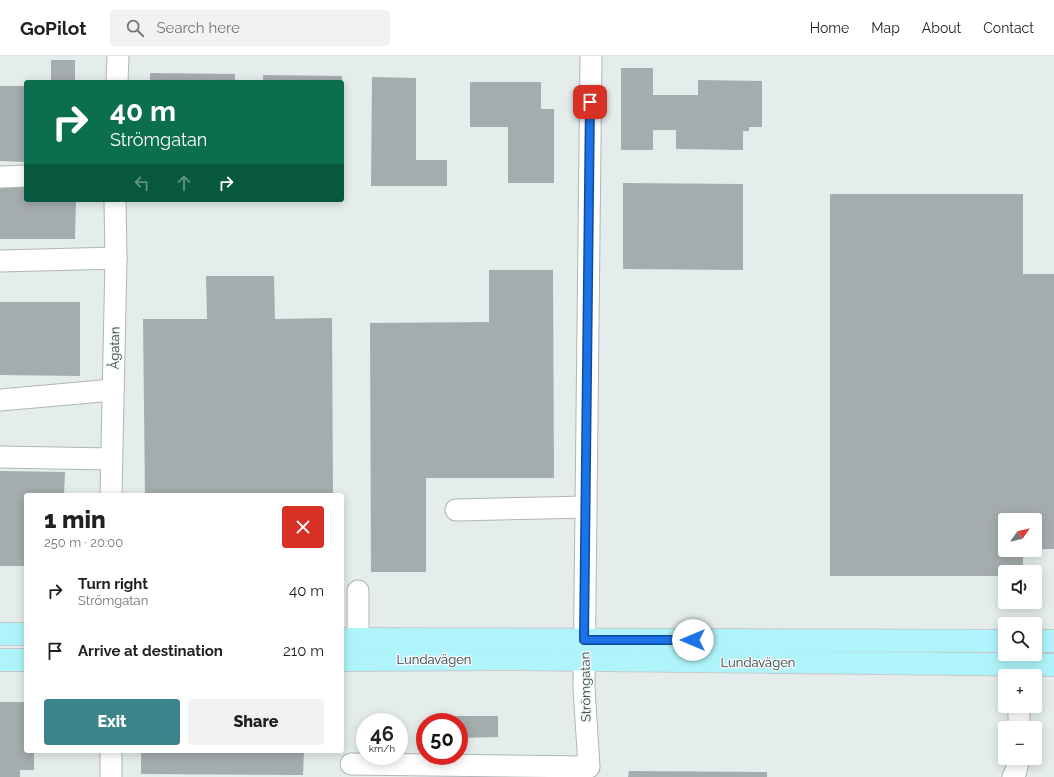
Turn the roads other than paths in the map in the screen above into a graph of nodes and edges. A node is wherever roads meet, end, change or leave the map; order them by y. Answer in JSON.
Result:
{"nodes":[{"id":1,"x":118,"y":56,"type":"edge"},
{"id":2,"x":591,"y":56,"type":"edge"},
{"id":3,"x":117,"y":80,"type":"edge"},
{"id":4,"x":24,"y":176,"type":"edge"},
{"id":5,"x":0,"y":177,"type":"edge"},
{"id":6,"x":115,"y":202,"type":"edge"},
{"id":7,"x":116,"y":258,"type":"junction"},
{"id":8,"x":0,"y":261,"type":"edge"},
{"id":9,"x":113,"y":390,"type":"junction"},
{"id":10,"x":0,"y":400,"type":"edge"},
{"id":11,"x":0,"y":457,"type":"edge"},
{"id":12,"x":111,"y":459,"type":"junction"},
{"id":13,"x":111,"y":493,"type":"edge"},
{"id":14,"x":586,"y":507,"type":"junction"},
{"id":15,"x":456,"y":510,"type":"dead end"},
{"id":16,"x":358,"y":591,"type":"dead end"},
{"id":17,"x":0,"y":634,"type":"edge"},
{"id":18,"x":24,"y":634,"type":"edge"},
{"id":19,"x":350,"y":639,"type":"edge"},
{"id":20,"x":998,"y":641,"type":"edge"},
{"id":21,"x":1042,"y":641,"type":"edge"},
{"id":22,"x":1054,"y":641,"type":"edge"},
{"id":23,"x":584,"y":650,"type":"junction"},
{"id":24,"x":0,"y":660,"type":"edge"},
{"id":25,"x":24,"y":660,"type":"edge"},
{"id":26,"x":344,"y":660,"type":"edge"},
{"id":27,"x":1018,"y":665,"type":"edge"},
{"id":28,"x":1054,"y":665,"type":"edge"},
{"id":29,"x":111,"y":753,"type":"edge"},
{"id":30,"x":351,"y":764,"type":"dead end"},
{"id":31,"x":1017,"y":765,"type":"edge"},
{"id":32,"x":111,"y":777,"type":"edge"},
{"id":33,"x":1013,"y":777,"type":"edge"}],
"edges":[{"from":1,"to":3,"type":"street"},
{"from":2,"to":14,"type":"street","name":"Strömgatan"},
{"from":4,"to":5,"type":"street"},
{"from":6,"to":7,"type":"street","name":"Ågatan"},
{"from":7,"to":8,"type":"street"},
{"from":7,"to":9,"type":"street","name":"Ågatan"},
{"from":9,"to":10,"type":"street"},
{"from":9,"to":12,"type":"street","name":"Ågatan"},
{"from":11,"to":12,"type":"street"},
{"from":12,"to":13,"type":"street","name":"Ågatan"},
{"from":14,"to":15,"type":"street"},
{"from":14,"to":23,"type":"street","name":"Strömgatan"},
{"from":16,"to":19,"type":"street"},
{"from":17,"to":18,"type":"main road"},
{"from":19,"to":23,"type":"main road","name":"Lundavägen"},
{"from":20,"to":23,"type":"main road","name":"Lundavägen"},
{"from":21,"to":22,"type":"main road"},
{"from":23,"to":26,"type":"main road","name":"Lundavägen"},
{"from":23,"to":27,"type":"main road","name":"Lundavägen"},
{"from":23,"to":30,"type":"street","name":"Strömgatan"},
{"from":24,"to":25,"type":"main road"},
{"from":27,"to":28,"type":"main road","name":"Lundavägen"},
{"from":29,"to":32,"type":"street"},
{"from":31,"to":33,"type":"street"}]}
